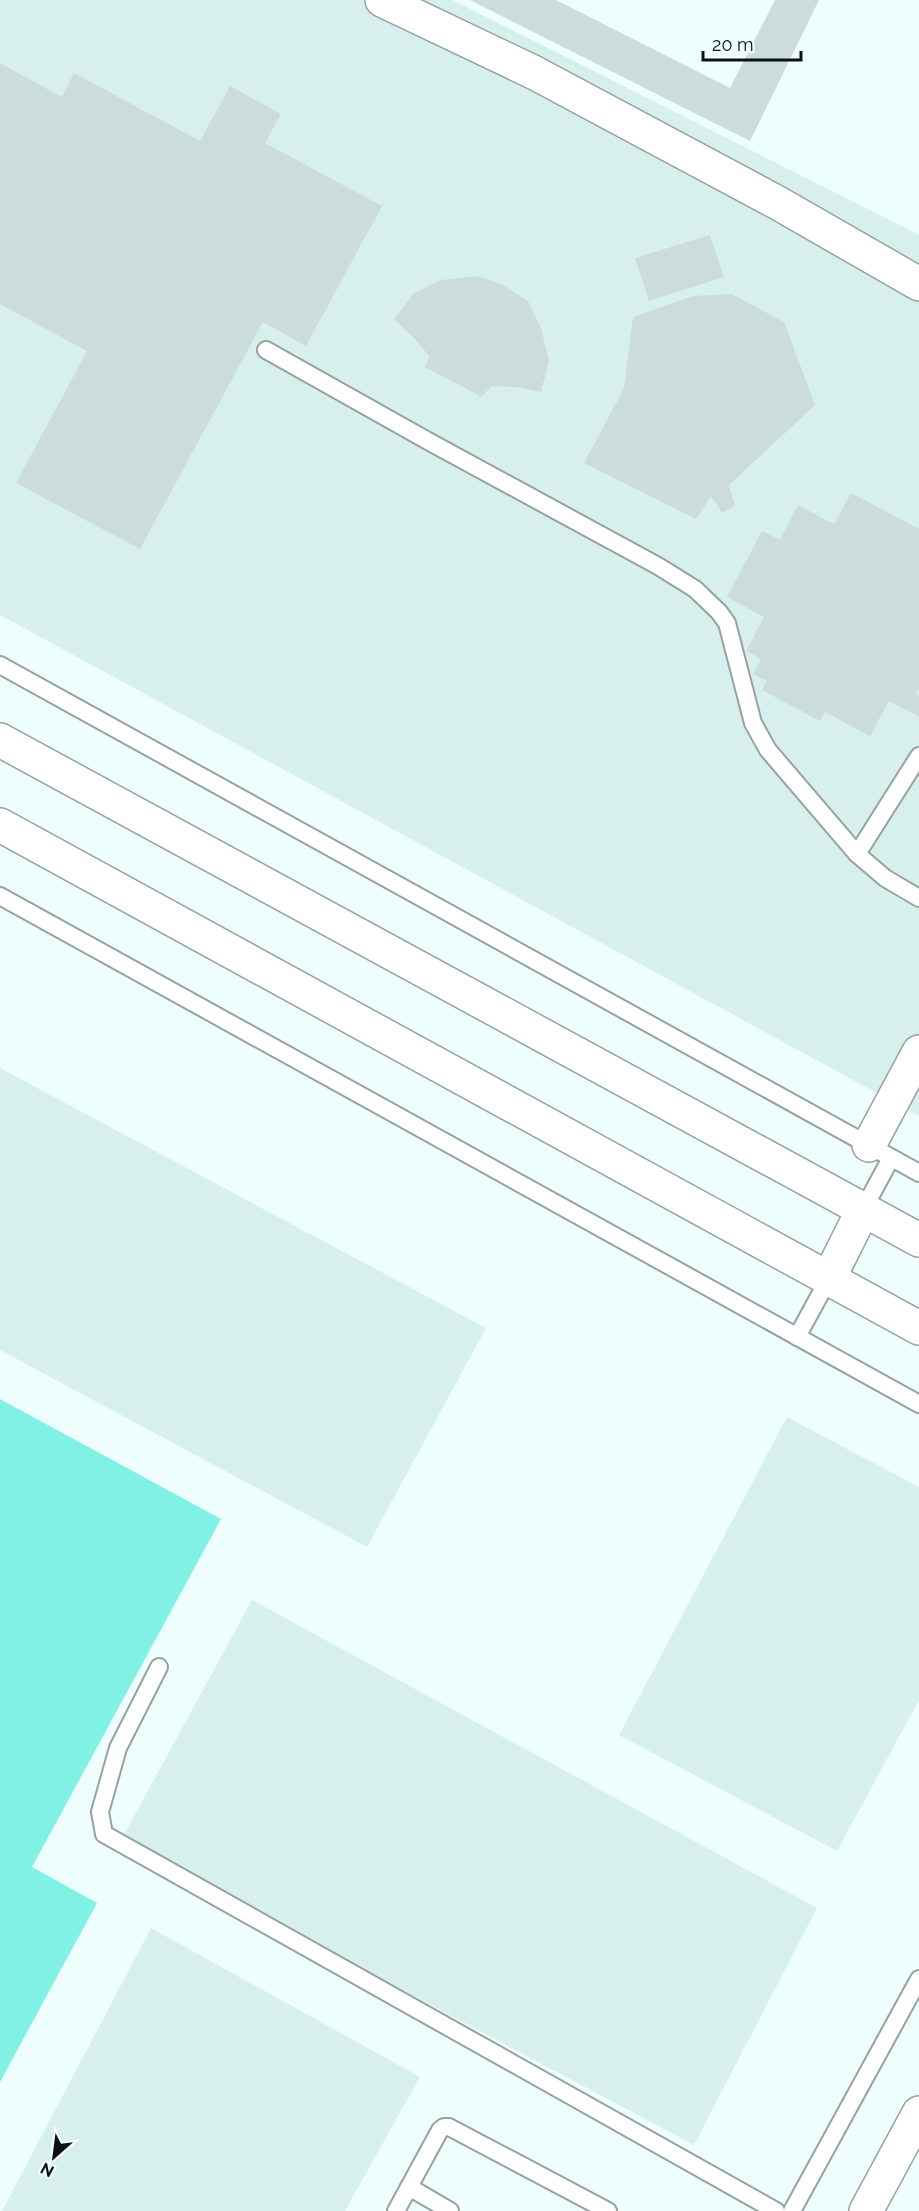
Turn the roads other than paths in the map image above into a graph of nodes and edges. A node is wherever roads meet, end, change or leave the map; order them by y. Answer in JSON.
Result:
{"nodes":[{"id":1,"x":382,"y":0,"type":"edge"},
{"id":2,"x":919,"y":284,"type":"edge"},
{"id":3,"x":266,"y":350,"type":"dead end"},
{"id":4,"x":0,"y":665,"type":"edge"},
{"id":5,"x":0,"y":740,"type":"edge"},
{"id":6,"x":919,"y":756,"type":"edge"},
{"id":7,"x":0,"y":825,"type":"edge"},
{"id":8,"x":857,"y":854,"type":"junction"},
{"id":9,"x":0,"y":896,"type":"edge"},
{"id":10,"x":919,"y":898,"type":"edge"},
{"id":11,"x":919,"y":1052,"type":"edge"},
{"id":12,"x":880,"y":1151,"type":"junction"},
{"id":13,"x":919,"y":1173,"type":"edge"},
{"id":14,"x":863,"y":1210,"type":"junction"},
{"id":15,"x":919,"y":1240,"type":"edge"},
{"id":16,"x":829,"y":1278,"type":"junction"},
{"id":17,"x":919,"y":1328,"type":"edge"},
{"id":18,"x":797,"y":1337,"type":"junction"},
{"id":19,"x":919,"y":1404,"type":"edge"},
{"id":20,"x":159,"y":1667,"type":"dead end"},
{"id":21,"x":919,"y":1980,"type":"edge"},
{"id":22,"x":919,"y":2113,"type":"edge"},
{"id":23,"x":409,"y":2187,"type":"junction"},
{"id":24,"x":396,"y":2211,"type":"edge"},
{"id":25,"x":450,"y":2211,"type":"edge"},
{"id":26,"x":608,"y":2211,"type":"edge"},
{"id":27,"x":776,"y":2211,"type":"edge"},
{"id":28,"x":792,"y":2211,"type":"edge"},
{"id":29,"x":866,"y":2211,"type":"edge"}],
"edges":[{"from":1,"to":2,"type":"main road"},
{"from":3,"to":8,"type":"lane"},
{"from":4,"to":12,"type":"lane"},
{"from":5,"to":14,"type":"main road"},
{"from":6,"to":8,"type":"lane"},
{"from":7,"to":16,"type":"main road"},
{"from":8,"to":10,"type":"lane"},
{"from":9,"to":18,"type":"lane"},
{"from":11,"to":12,"type":"main road"},
{"from":12,"to":13,"type":"lane"},
{"from":12,"to":14,"type":"lane"},
{"from":14,"to":15,"type":"main road"},
{"from":14,"to":16,"type":"main road"},
{"from":16,"to":17,"type":"main road"},
{"from":16,"to":18,"type":"lane"},
{"from":18,"to":19,"type":"lane"},
{"from":20,"to":27,"type":"lane"},
{"from":21,"to":28,"type":"lane"},
{"from":22,"to":29,"type":"main road"},
{"from":23,"to":24,"type":"lane"},
{"from":23,"to":25,"type":"lane"},
{"from":23,"to":26,"type":"lane"}]}
